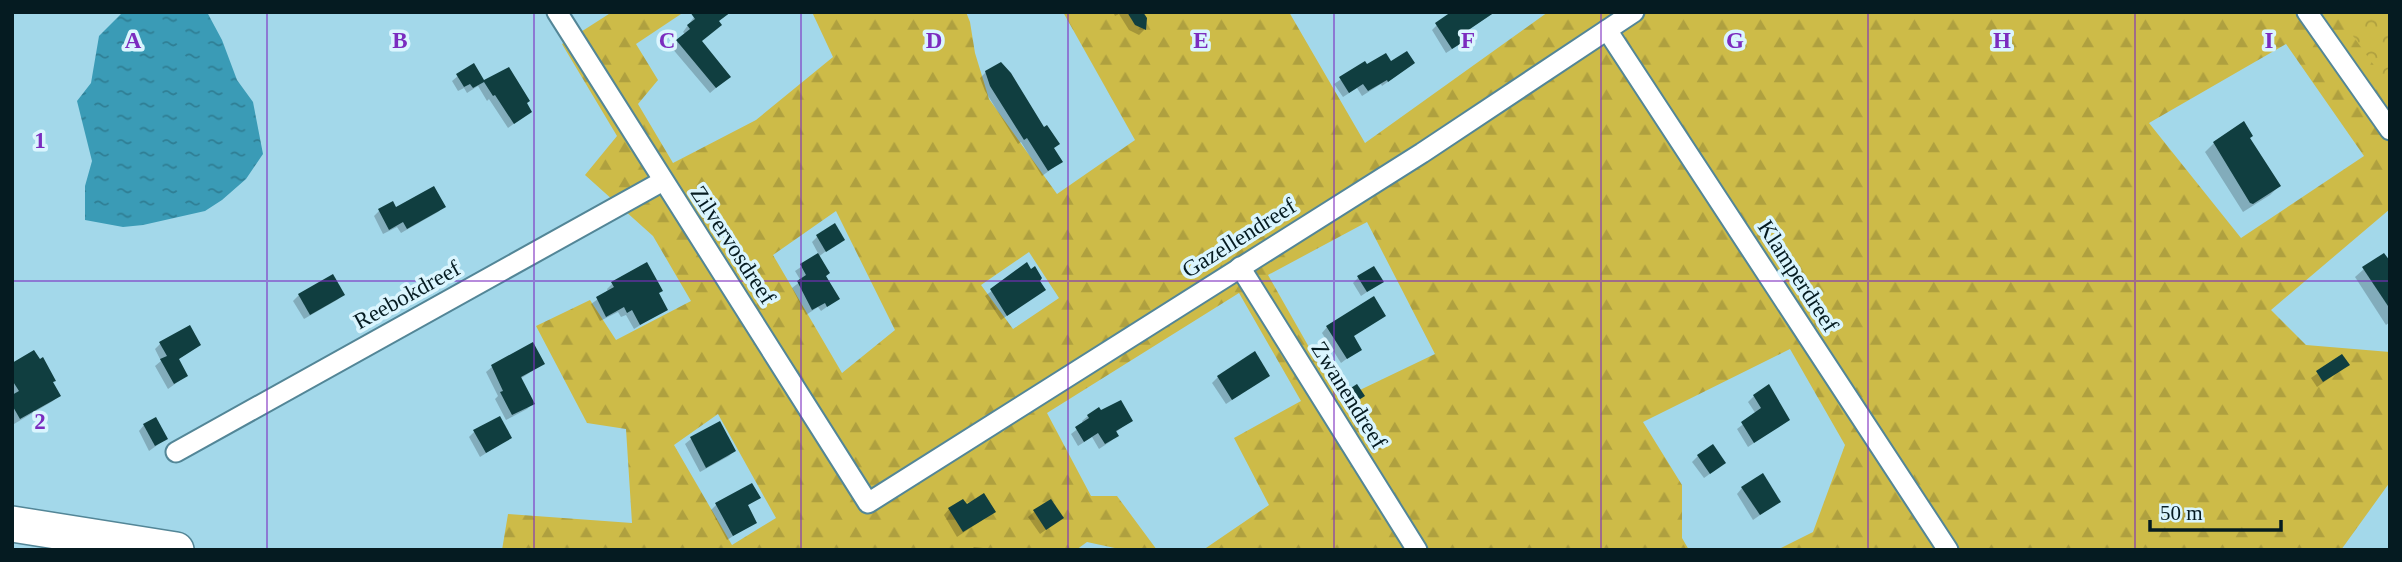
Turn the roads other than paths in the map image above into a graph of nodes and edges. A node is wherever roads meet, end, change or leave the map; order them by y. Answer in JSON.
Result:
{"nodes":[{"id":1,"x":557,"y":12,"type":"edge"},
{"id":2,"x":1634,"y":12,"type":"edge"},
{"id":3,"x":2308,"y":12,"type":"edge"},
{"id":4,"x":1607,"y":30,"type":"junction"},
{"id":5,"x":2390,"y":130,"type":"edge"},
{"id":6,"x":663,"y":181,"type":"junction"},
{"id":7,"x":1240,"y":267,"type":"junction"},
{"id":8,"x":176,"y":452,"type":"dead end"},
{"id":9,"x":868,"y":503,"type":"joint"},
{"id":10,"x":12,"y":524,"type":"edge"},
{"id":11,"x":176,"y":550,"type":"edge"},
{"id":12,"x":1417,"y":550,"type":"edge"},
{"id":13,"x":1948,"y":550,"type":"edge"}],
"edges":[{"from":1,"to":6,"type":"street","name":"Zilvervosdreef"},
{"from":2,"to":4,"type":"street","name":"Gazellendreef"},
{"from":3,"to":5,"type":"street"},
{"from":4,"to":7,"type":"street","name":"Gazellendreef"},
{"from":4,"to":13,"type":"street","name":"Klamperdreef"},
{"from":6,"to":8,"type":"street","name":"Reebokdreef"},
{"from":6,"to":9,"type":"street","name":"Zilvervosdreef"},
{"from":7,"to":9,"type":"street","name":"Gazellendreef"},
{"from":7,"to":12,"type":"street","name":"Zwanendreef"},
{"from":10,"to":11,"type":"highway"}]}
